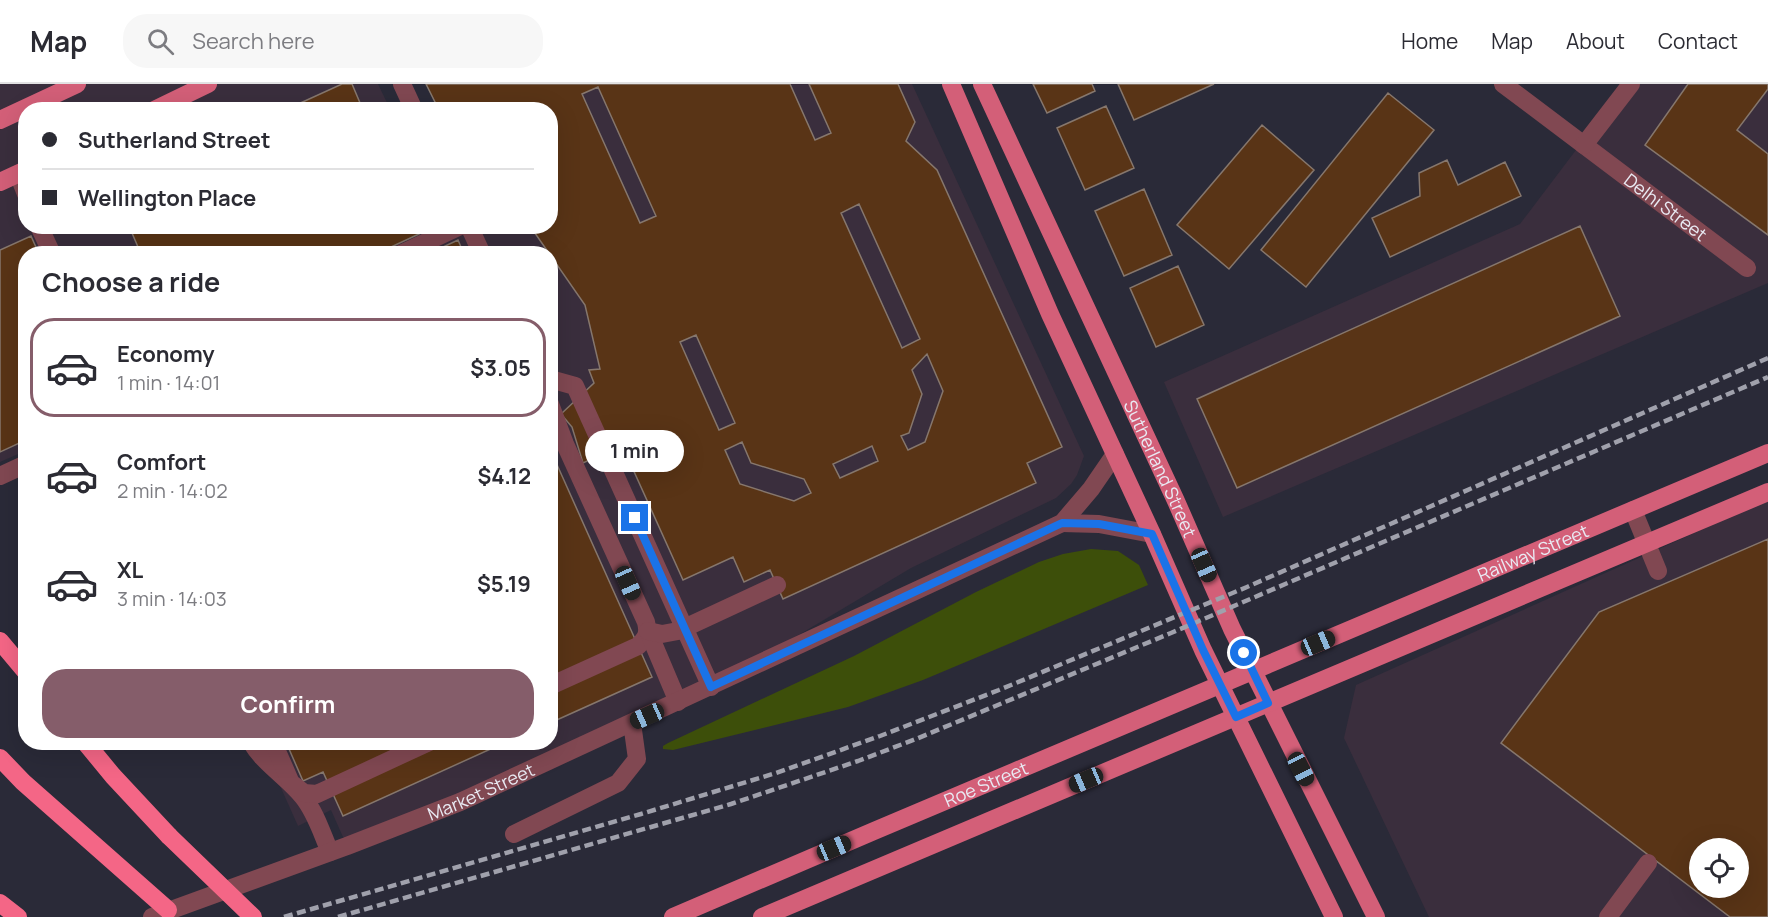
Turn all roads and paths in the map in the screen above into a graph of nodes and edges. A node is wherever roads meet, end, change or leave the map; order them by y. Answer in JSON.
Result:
{"nodes":[{"id":1,"x":77,"y":84,"type":"edge"},
{"id":2,"x":208,"y":84,"type":"edge"},
{"id":3,"x":402,"y":84,"type":"edge"},
{"id":4,"x":951,"y":84,"type":"edge"},
{"id":5,"x":982,"y":84,"type":"edge"},
{"id":6,"x":1503,"y":84,"type":"edge"},
{"id":7,"x":1631,"y":84,"type":"edge"},
{"id":8,"x":38,"y":102,"type":"edge"},
{"id":9,"x":171,"y":102,"type":"edge"},
{"id":10,"x":410,"y":102,"type":"edge"},
{"id":11,"x":18,"y":112,"type":"edge"},
{"id":12,"x":0,"y":120,"type":"edge"},
{"id":13,"x":1584,"y":146,"type":"junction"},
{"id":14,"x":0,"y":166,"type":"edge"},
{"id":15,"x":18,"y":171,"type":"edge"},
{"id":16,"x":18,"y":174,"type":"edge"},
{"id":17,"x":0,"y":182,"type":"edge"},
{"id":18,"x":443,"y":234,"type":"edge"},
{"id":19,"x":418,"y":246,"type":"edge"},
{"id":20,"x":1747,"y":268,"type":"dead end"},
{"id":21,"x":558,"y":381,"type":"edge"},
{"id":22,"x":558,"y":425,"type":"edge"},
{"id":23,"x":1768,"y":453,"type":"edge"},
{"id":24,"x":1115,"y":454,"type":"junction"},
{"id":25,"x":18,"y":468,"type":"edge"},
{"id":26,"x":0,"y":476,"type":"edge"},
{"id":27,"x":1768,"y":492,"type":"edge"},
{"id":28,"x":1633,"y":510,"type":"junction"},
{"id":29,"x":1062,"y":523,"type":"junction"},
{"id":30,"x":1152,"y":534,"type":"junction"},
{"id":31,"x":1647,"y":543,"type":"junction"},
{"id":32,"x":1659,"y":571,"type":"dead end"},
{"id":33,"x":777,"y":585,"type":"dead end"},
{"id":34,"x":643,"y":638,"type":"junction"},
{"id":35,"x":0,"y":641,"type":"edge"},
{"id":36,"x":1299,"y":651,"type":"joint"},
{"id":37,"x":18,"y":662,"type":"edge"},
{"id":38,"x":1252,"y":671,"type":"junction"},
{"id":39,"x":558,"y":682,"type":"edge"},
{"id":40,"x":1314,"y":683,"type":"joint"},
{"id":41,"x":1220,"y":685,"type":"junction"},
{"id":42,"x":711,"y":687,"type":"junction"},
{"id":43,"x":678,"y":702,"type":"junction"},
{"id":44,"x":1268,"y":703,"type":"junction"},
{"id":45,"x":1236,"y":717,"type":"junction"},
{"id":46,"x":632,"y":723,"type":"junction"},
{"id":47,"x":92,"y":750,"type":"edge"},
{"id":48,"x":257,"y":750,"type":"edge"},
{"id":49,"x":277,"y":750,"type":"edge"},
{"id":50,"x":412,"y":750,"type":"edge"},
{"id":51,"x":0,"y":758,"type":"edge"},
{"id":52,"x":514,"y":834,"type":"dead end"},
{"id":53,"x":330,"y":852,"type":"junction"},
{"id":54,"x":1648,"y":863,"type":"dead end"},
{"id":55,"x":0,"y":903,"type":"edge"},
{"id":56,"x":160,"y":914,"type":"edge"},
{"id":57,"x":18,"y":917,"type":"edge"},
{"id":58,"x":253,"y":917,"type":"edge"},
{"id":59,"x":673,"y":917,"type":"edge"},
{"id":60,"x":762,"y":917,"type":"edge"},
{"id":61,"x":1334,"y":917,"type":"edge"},
{"id":62,"x":1376,"y":917,"type":"edge"},
{"id":63,"x":1608,"y":917,"type":"edge"}],
"edges":[{"from":1,"to":8,"type":"main road"},
{"from":2,"to":9,"type":"main road"},
{"from":3,"to":10,"type":"street"},
{"from":4,"to":24,"type":"main road","name":"Sutherland Street"},
{"from":5,"to":38,"type":"main road","name":"Sutherland Street"},
{"from":6,"to":13,"type":"street","name":"Delhi Street"},
{"from":7,"to":13,"type":"street"},
{"from":11,"to":12,"type":"main road"},
{"from":13,"to":20,"type":"street","name":"Delhi Street"},
{"from":14,"to":15,"type":"main road"},
{"from":16,"to":17,"type":"main road"},
{"from":18,"to":19,"type":"street"},
{"from":21,"to":42,"type":"street"},
{"from":22,"to":34,"type":"street"},
{"from":23,"to":28,"type":"main road","name":"Railway Street"},
{"from":24,"to":29,"type":"street","name":"Market Street"},
{"from":24,"to":30,"type":"main road","name":"Sutherland Street"},
{"from":25,"to":26,"type":"street"},
{"from":27,"to":31,"type":"main road","name":"Railway Street"},
{"from":28,"to":31,"type":"street"},
{"from":28,"to":36,"type":"main road","name":"Railway Street"},
{"from":29,"to":30,"type":"street","name":"Market Street"},
{"from":29,"to":42,"type":"street","name":"Market Street"},
{"from":30,"to":41,"type":"main road","name":"Sutherland Street"},
{"from":31,"to":32,"type":"street"},
{"from":31,"to":40,"type":"main road","name":"Railway Street"},
{"from":33,"to":34,"type":"street","bridge":true},
{"from":34,"to":39,"type":"street"},
{"from":34,"to":43,"type":"street"},
{"from":35,"to":37,"type":"highway"},
{"from":36,"to":38,"type":"main road","name":"Roe Street"},
{"from":38,"to":41,"type":"main road","name":"Roe Street"},
{"from":38,"to":44,"type":"main road","name":"Sutherland Street"},
{"from":40,"to":44,"type":"main road","name":"Roe Street"},
{"from":41,"to":45,"type":"main road","name":"Sutherland Street"},
{"from":41,"to":59,"type":"main road","name":"Roe Street"},
{"from":42,"to":43,"type":"street","name":"Market Street"},
{"from":43,"to":46,"type":"street","name":"Market Street"},
{"from":44,"to":45,"type":"main road","name":"Roe Street"},
{"from":44,"to":62,"type":"main road","name":"Sutherland Street"},
{"from":45,"to":60,"type":"main road","name":"Roe Street"},
{"from":45,"to":61,"type":"main road","name":"Sutherland Street"},
{"from":46,"to":52,"type":"street"},
{"from":46,"to":53,"type":"street","name":"Market Street"},
{"from":47,"to":58,"type":"highway","bridge":true},
{"from":48,"to":53,"type":"street"},
{"from":49,"to":50,"type":"street"},
{"from":51,"to":56,"type":"highway"},
{"from":53,"to":56,"type":"street","name":"Market Street"},
{"from":54,"to":63,"type":"street"},
{"from":55,"to":57,"type":"highway"}]}
